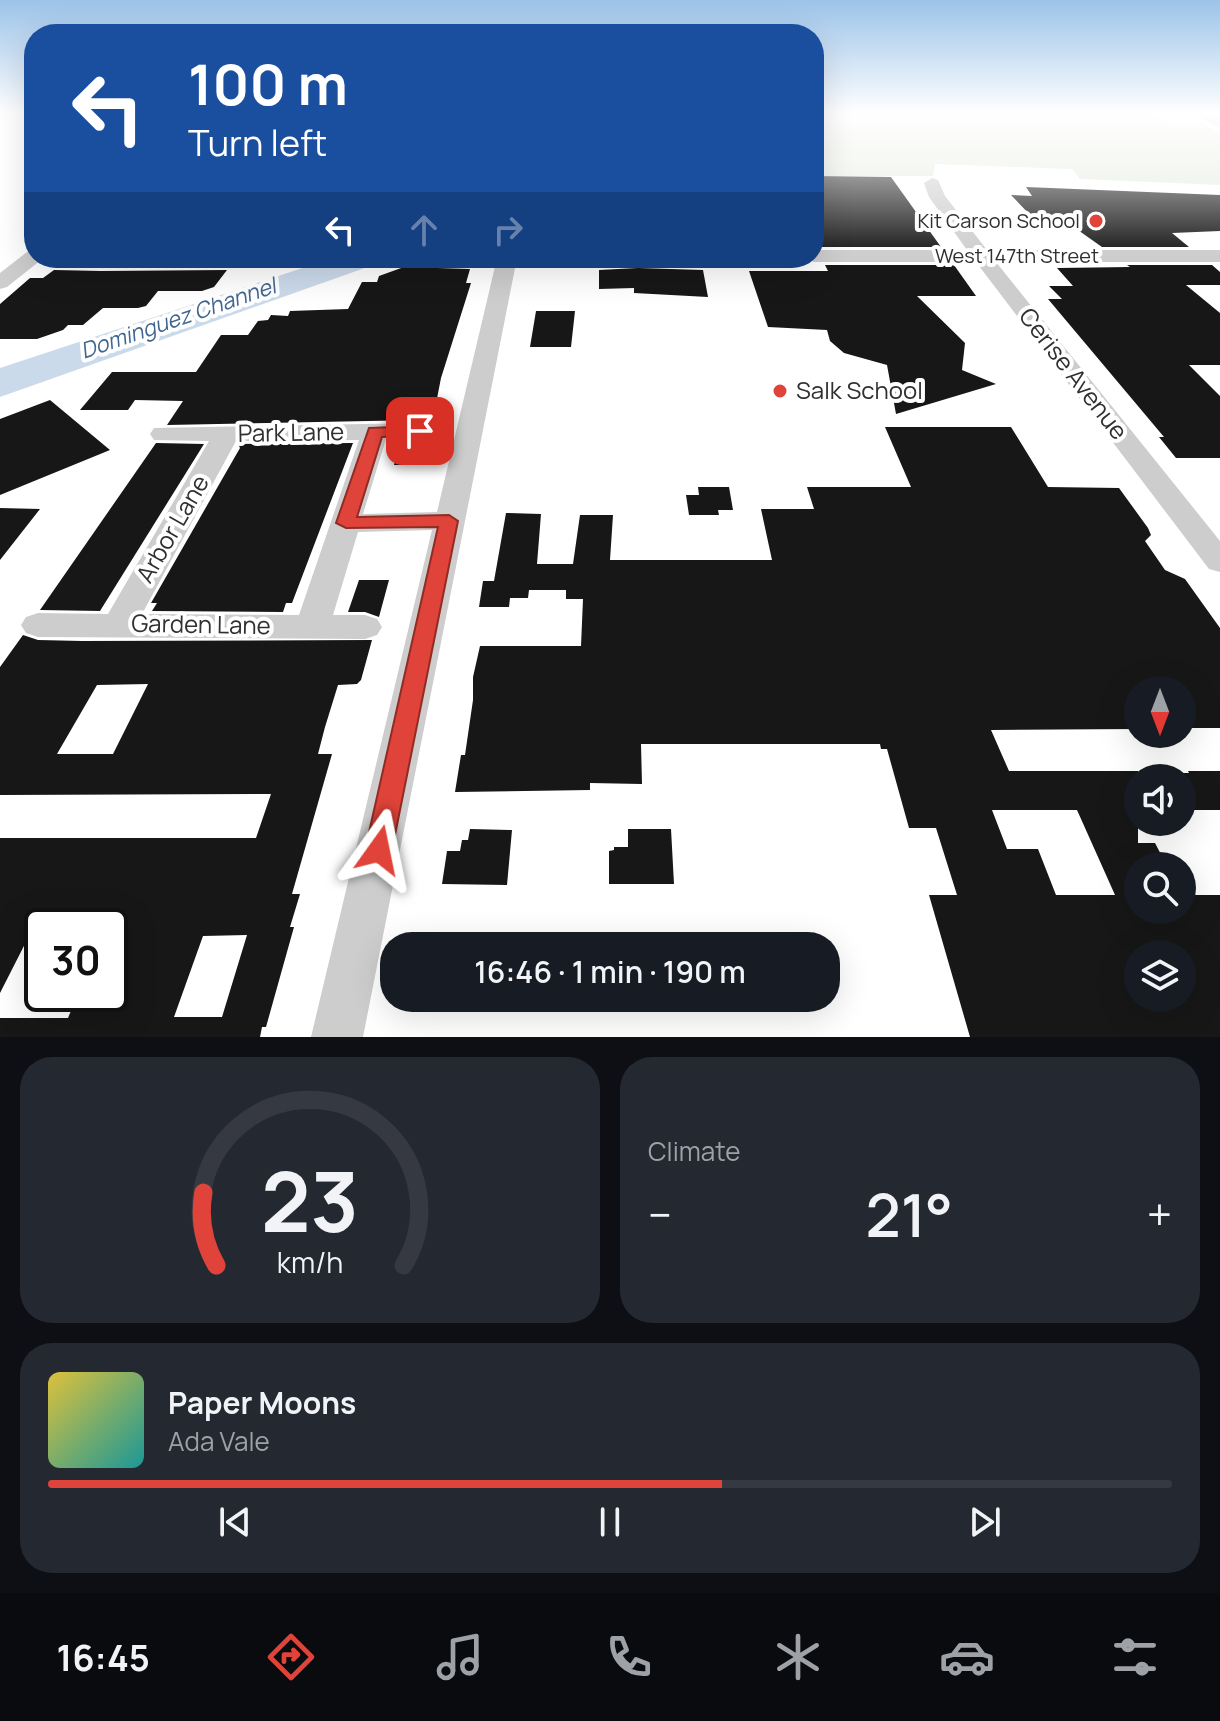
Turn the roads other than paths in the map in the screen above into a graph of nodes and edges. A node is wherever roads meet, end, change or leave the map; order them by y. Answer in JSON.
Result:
{"nodes":[{"id":1,"x":932,"y":183,"type":"dead end"},
{"id":2,"x":24,"y":256,"type":"edge"},
{"id":3,"x":824,"y":256,"type":"edge"},
{"id":4,"x":981,"y":256,"type":"junction"},
{"id":5,"x":1220,"y":256,"type":"edge"},
{"id":6,"x":0,"y":257,"type":"edge"},
{"id":7,"x":24,"y":263,"type":"edge"},
{"id":8,"x":505,"y":268,"type":"edge"},
{"id":9,"x":0,"y":283,"type":"edge"},
{"id":10,"x":420,"y":431,"type":"dead end"},
{"id":11,"x":375,"y":432,"type":"junction"},
{"id":12,"x":163,"y":434,"type":"dead end"},
{"id":13,"x":227,"y":434,"type":"junction"},
{"id":14,"x":449,"y":521,"type":"junction"},
{"id":15,"x":346,"y":523,"type":"junction"},
{"id":16,"x":1220,"y":562,"type":"edge"},
{"id":17,"x":119,"y":624,"type":"junction"},
{"id":18,"x":38,"y":625,"type":"dead end"},
{"id":19,"x":312,"y":626,"type":"junction"},
{"id":20,"x":365,"y":627,"type":"dead end"},
{"id":21,"x":337,"y":1037,"type":"edge"}],
"edges":[{"from":1,"to":4,"type":"street","name":"Cerise Avenue"},
{"from":2,"to":6,"type":"street"},
{"from":3,"to":4,"type":"street","name":"West 147th Street"},
{"from":4,"to":5,"type":"street","name":"West 147th Street"},
{"from":4,"to":16,"type":"street","name":"Cerise Avenue"},
{"from":7,"to":9,"type":"street"},
{"from":8,"to":14,"type":"street"},
{"from":10,"to":11,"type":"street","name":"Park Lane"},
{"from":11,"to":13,"type":"street","name":"Park Lane"},
{"from":11,"to":15,"type":"street"},
{"from":12,"to":13,"type":"street","name":"Park Lane"},
{"from":13,"to":17,"type":"street","name":"Arbor Lane"},
{"from":14,"to":15,"type":"street"},
{"from":14,"to":21,"type":"street"},
{"from":15,"to":19,"type":"street"},
{"from":17,"to":18,"type":"street","name":"Garden Lane"},
{"from":17,"to":19,"type":"street","name":"Garden Lane"},
{"from":19,"to":20,"type":"street","name":"Garden Lane"}]}
